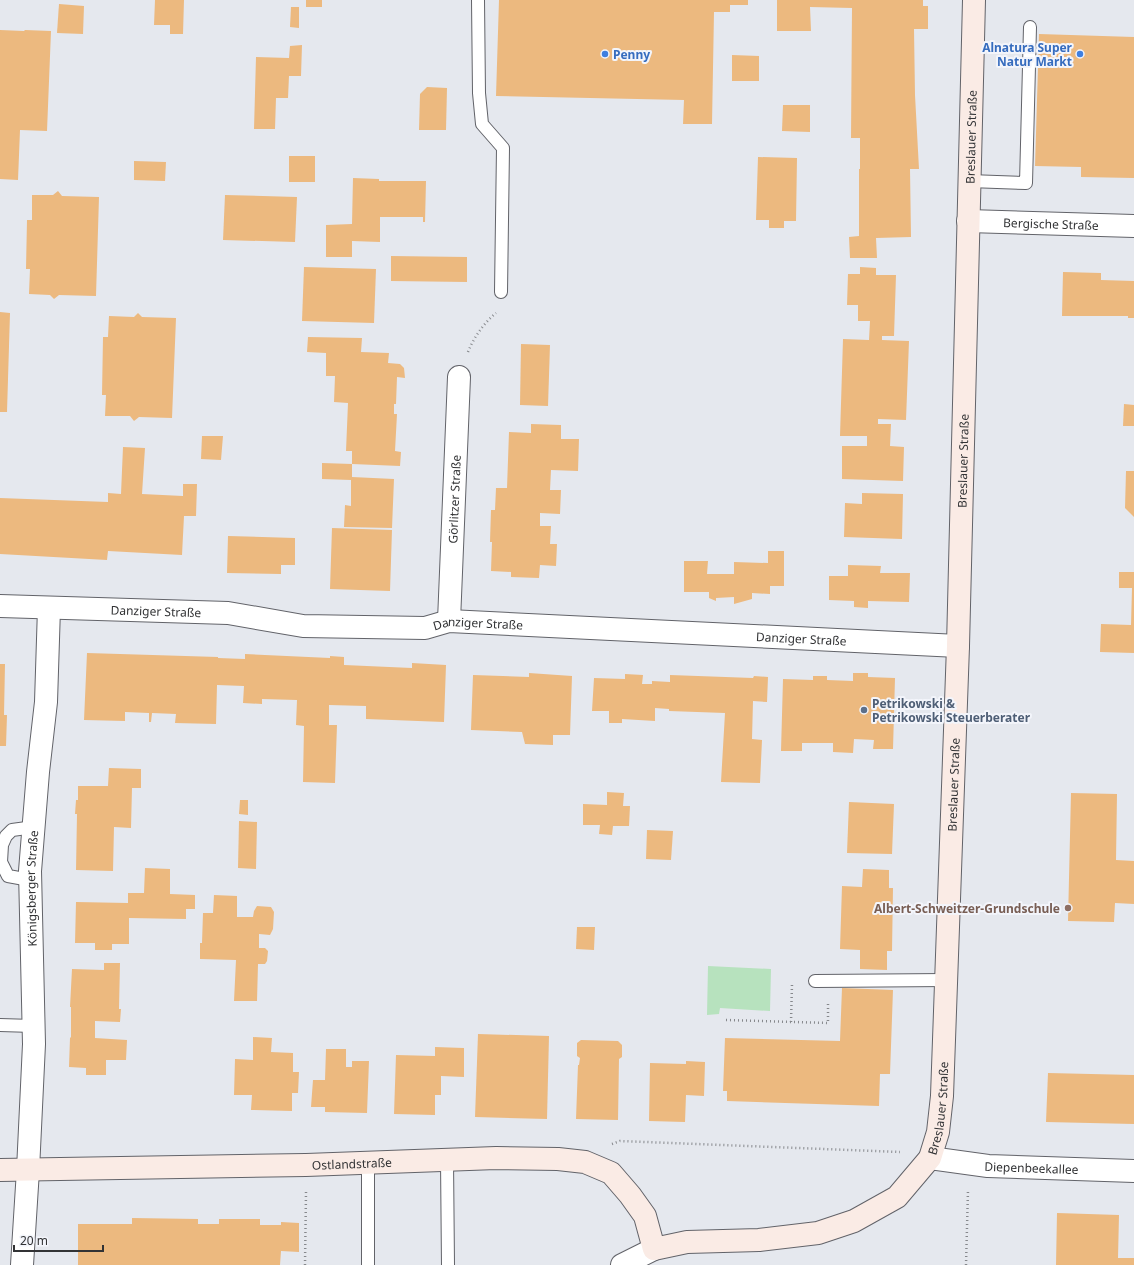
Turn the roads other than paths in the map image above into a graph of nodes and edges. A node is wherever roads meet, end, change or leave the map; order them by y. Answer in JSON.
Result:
{"nodes":[{"id":1,"x":478,"y":0,"type":"edge"},
{"id":2,"x":974,"y":0,"type":"edge"},
{"id":3,"x":1030,"y":27,"type":"dead end"},
{"id":4,"x":969,"y":182,"type":"junction"},
{"id":5,"x":968,"y":221,"type":"junction"},
{"id":6,"x":1134,"y":226,"type":"edge"},
{"id":7,"x":501,"y":292,"type":"dead end"},
{"id":8,"x":459,"y":377,"type":"road end"},
{"id":9,"x":0,"y":606,"type":"edge"},
{"id":10,"x":49,"y":608,"type":"junction"},
{"id":11,"x":449,"y":621,"type":"junction"},
{"id":12,"x":958,"y":646,"type":"junction"},
{"id":13,"x":34,"y":827,"type":"junction"},
{"id":14,"x":30,"y":880,"type":"junction"},
{"id":15,"x":946,"y":980,"type":"junction"},
{"id":16,"x":815,"y":981,"type":"dead end"},
{"id":17,"x":0,"y":1025,"type":"edge"},
{"id":18,"x":33,"y":1026,"type":"junction"},
{"id":19,"x":930,"y":1158,"type":"junction"},
{"id":20,"x":447,"y":1160,"type":"junction"},
{"id":21,"x":368,"y":1163,"type":"junction"},
{"id":22,"x":0,"y":1170,"type":"edge"},
{"id":23,"x":28,"y":1170,"type":"junction"},
{"id":24,"x":1134,"y":1171,"type":"edge"},
{"id":25,"x":654,"y":1249,"type":"junction"},
{"id":26,"x":22,"y":1265,"type":"edge"},
{"id":27,"x":368,"y":1265,"type":"edge"},
{"id":28,"x":448,"y":1265,"type":"edge"},
{"id":29,"x":622,"y":1265,"type":"edge"}],
"edges":[{"from":1,"to":7,"type":"lane"},
{"from":2,"to":4,"type":"street","name":"Breslauer Straße"},
{"from":3,"to":4,"type":"lane"},
{"from":4,"to":5,"type":"street","name":"Breslauer Straße"},
{"from":5,"to":6,"type":"street","name":"Bergische Straße"},
{"from":5,"to":12,"type":"street","name":"Breslauer Straße"},
{"from":8,"to":11,"type":"street","name":"Görlitzer Straße"},
{"from":9,"to":10,"type":"street","name":"Danziger Straße"},
{"from":10,"to":11,"type":"street","name":"Danziger Straße"},
{"from":10,"to":13,"type":"street","name":"Königsberger Straße"},
{"from":11,"to":12,"type":"street","name":"Danziger Straße"},
{"from":12,"to":15,"type":"street","name":"Breslauer Straße"},
{"from":13,"to":14,"type":"street","name":"Königsberger Straße"},
{"from":13,"to":14,"type":"lane"},
{"from":14,"to":18,"type":"street","name":"Königsberger Straße"},
{"from":15,"to":16,"type":"lane"},
{"from":15,"to":19,"type":"street","name":"Breslauer Straße"},
{"from":17,"to":18,"type":"lane"},
{"from":18,"to":23,"type":"street","name":"Königsberger Straße"},
{"from":19,"to":24,"type":"street","name":"Diepenbeekallee"},
{"from":19,"to":25,"type":"street","name":"Breslauer Straße"},
{"from":20,"to":21,"type":"street","name":"Ostlandstraße"},
{"from":20,"to":25,"type":"street","name":"Ostlandstraße"},
{"from":20,"to":28,"type":"lane"},
{"from":21,"to":23,"type":"street","name":"Ostlandstraße"},
{"from":21,"to":27,"type":"lane"},
{"from":22,"to":23,"type":"street","name":"Ostlandstraße"},
{"from":23,"to":26,"type":"street","name":"Königsberger Straße"},
{"from":25,"to":29,"type":"street","name":"Breslauer Straße"}]}
